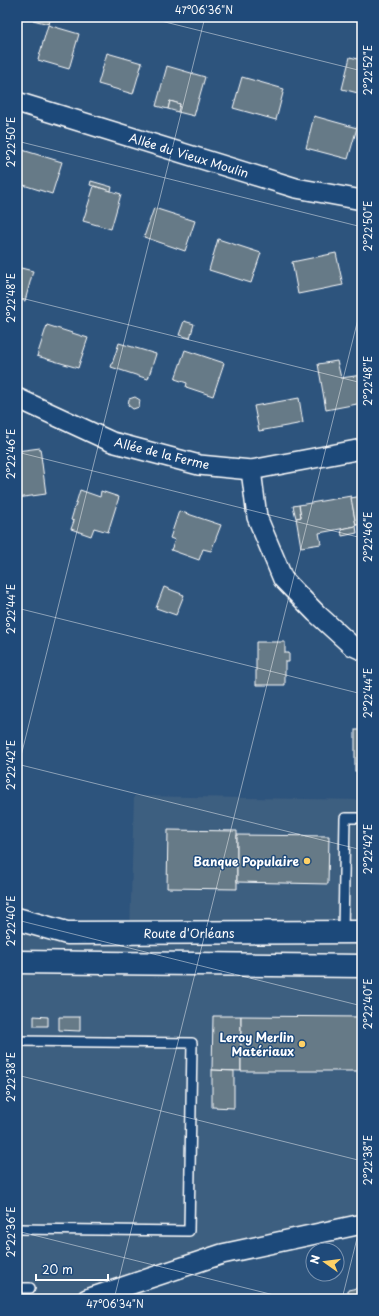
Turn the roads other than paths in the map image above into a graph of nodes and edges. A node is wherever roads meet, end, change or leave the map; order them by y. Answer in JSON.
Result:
{"nodes":[{"id":1,"x":17,"y":102,"type":"edge"},
{"id":2,"x":362,"y":200,"type":"edge"},
{"id":3,"x":17,"y":398,"type":"edge"},
{"id":4,"x":362,"y":449,"type":"edge"},
{"id":5,"x":252,"y":470,"type":"junction"},
{"id":6,"x":362,"y":650,"type":"edge"},
{"id":7,"x":362,"y":818,"type":"edge"},
{"id":8,"x":17,"y":920,"type":"edge"},
{"id":9,"x":353,"y":932,"type":"edge"},
{"id":10,"x":17,"y":962,"type":"edge"},
{"id":11,"x":362,"y":966,"type":"edge"},
{"id":12,"x":17,"y":1041,"type":"edge"},
{"id":13,"x":362,"y":1224,"type":"edge"},
{"id":14,"x":17,"y":1229,"type":"edge"},
{"id":15,"x":17,"y":1288,"type":"edge"},
{"id":16,"x":30,"y":1288,"type":"dead end"},
{"id":17,"x":87,"y":1299,"type":"edge"}],
"edges":[{"from":1,"to":2,"type":"street","name":"Allée du Vieux Moulin"},
{"from":3,"to":5,"type":"street","name":"Allée de la Ferme"},
{"from":4,"to":5,"type":"street","name":"Allée de la Ferme"},
{"from":5,"to":6,"type":"street"},
{"from":7,"to":9,"type":"lane"},
{"from":8,"to":9,"type":"main road","name":"Route d'Orléans"},
{"from":10,"to":11,"type":"main road"},
{"from":12,"to":14,"type":"lane"},
{"from":13,"to":17,"type":"street"},
{"from":15,"to":16,"type":"lane"}]}
